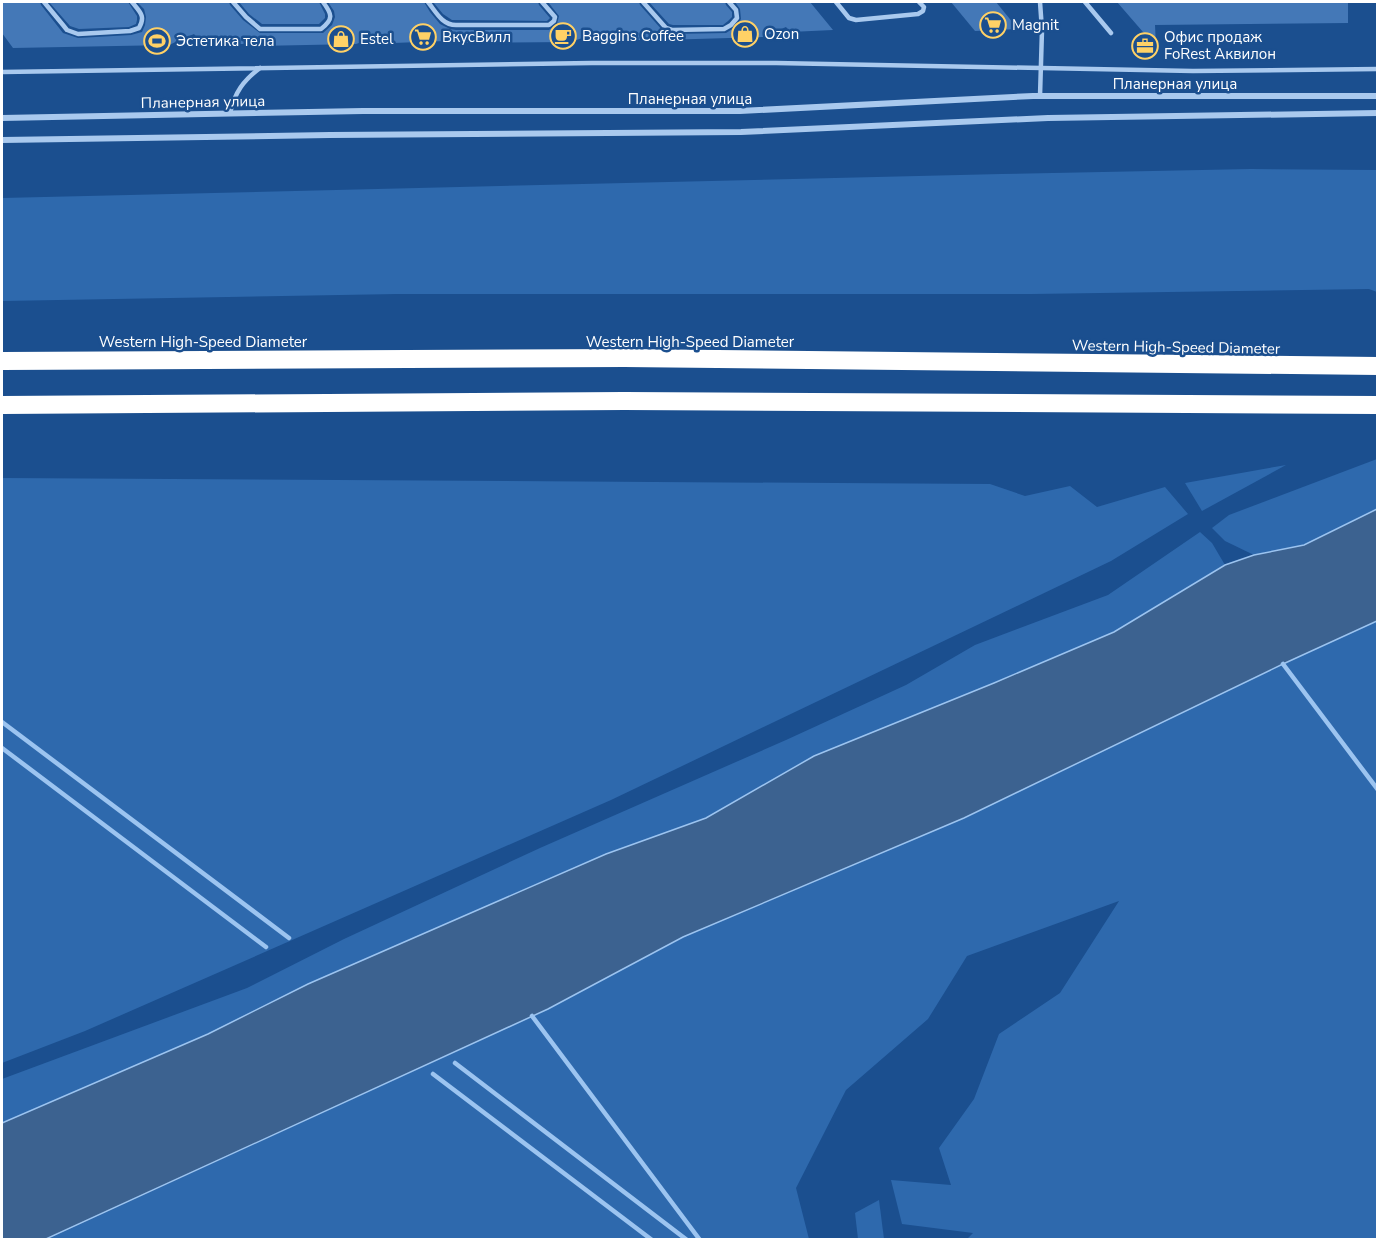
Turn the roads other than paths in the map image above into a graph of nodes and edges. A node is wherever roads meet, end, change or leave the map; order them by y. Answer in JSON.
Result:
{"nodes":[{"id":1,"x":44,"y":2,"type":"edge"},
{"id":2,"x":132,"y":2,"type":"edge"},
{"id":3,"x":233,"y":2,"type":"edge"},
{"id":4,"x":323,"y":2,"type":"edge"},
{"id":5,"x":428,"y":2,"type":"edge"},
{"id":6,"x":542,"y":2,"type":"edge"},
{"id":7,"x":643,"y":2,"type":"edge"},
{"id":8,"x":729,"y":2,"type":"edge"},
{"id":9,"x":836,"y":2,"type":"edge"},
{"id":10,"x":919,"y":2,"type":"edge"},
{"id":11,"x":1040,"y":2,"type":"edge"},
{"id":12,"x":1085,"y":2,"type":"edge"},
{"id":13,"x":1111,"y":33,"type":"dead end"},
{"id":14,"x":260,"y":68,"type":"junction"},
{"id":15,"x":1041,"y":68,"type":"junction"},
{"id":16,"x":1377,"y":69,"type":"edge"},
{"id":17,"x":2,"y":72,"type":"edge"},
{"id":18,"x":1040,"y":96,"type":"junction"},
{"id":19,"x":1377,"y":96,"type":"edge"},
{"id":20,"x":230,"y":113,"type":"junction"},
{"id":21,"x":1377,"y":113,"type":"edge"},
{"id":22,"x":2,"y":118,"type":"edge"},
{"id":23,"x":2,"y":140,"type":"edge"},
{"id":24,"x":2,"y":361,"type":"edge"},
{"id":25,"x":1377,"y":366,"type":"edge"},
{"id":26,"x":2,"y":405,"type":"edge"},
{"id":27,"x":1377,"y":405,"type":"edge"}],
"edges":[{"from":1,"to":2,"type":"lane"},
{"from":3,"to":4,"type":"lane"},
{"from":5,"to":6,"type":"lane"},
{"from":7,"to":8,"type":"lane"},
{"from":9,"to":10,"type":"lane"},
{"from":11,"to":15,"type":"lane"},
{"from":12,"to":13,"type":"lane"},
{"from":14,"to":15,"type":"lane"},
{"from":14,"to":17,"type":"lane"},
{"from":14,"to":20,"type":"lane"},
{"from":15,"to":16,"type":"lane"},
{"from":15,"to":18,"type":"lane"},
{"from":18,"to":19,"type":"street","name":"Планерная улица"},
{"from":18,"to":20,"type":"street","name":"Планерная улица"},
{"from":20,"to":22,"type":"street","name":"Планерная улица"},
{"from":21,"to":23,"type":"street","name":"Планерная улица"},
{"from":24,"to":25,"type":"highway","name":"Western High-Speed Diameter"},
{"from":26,"to":27,"type":"highway"}]}
